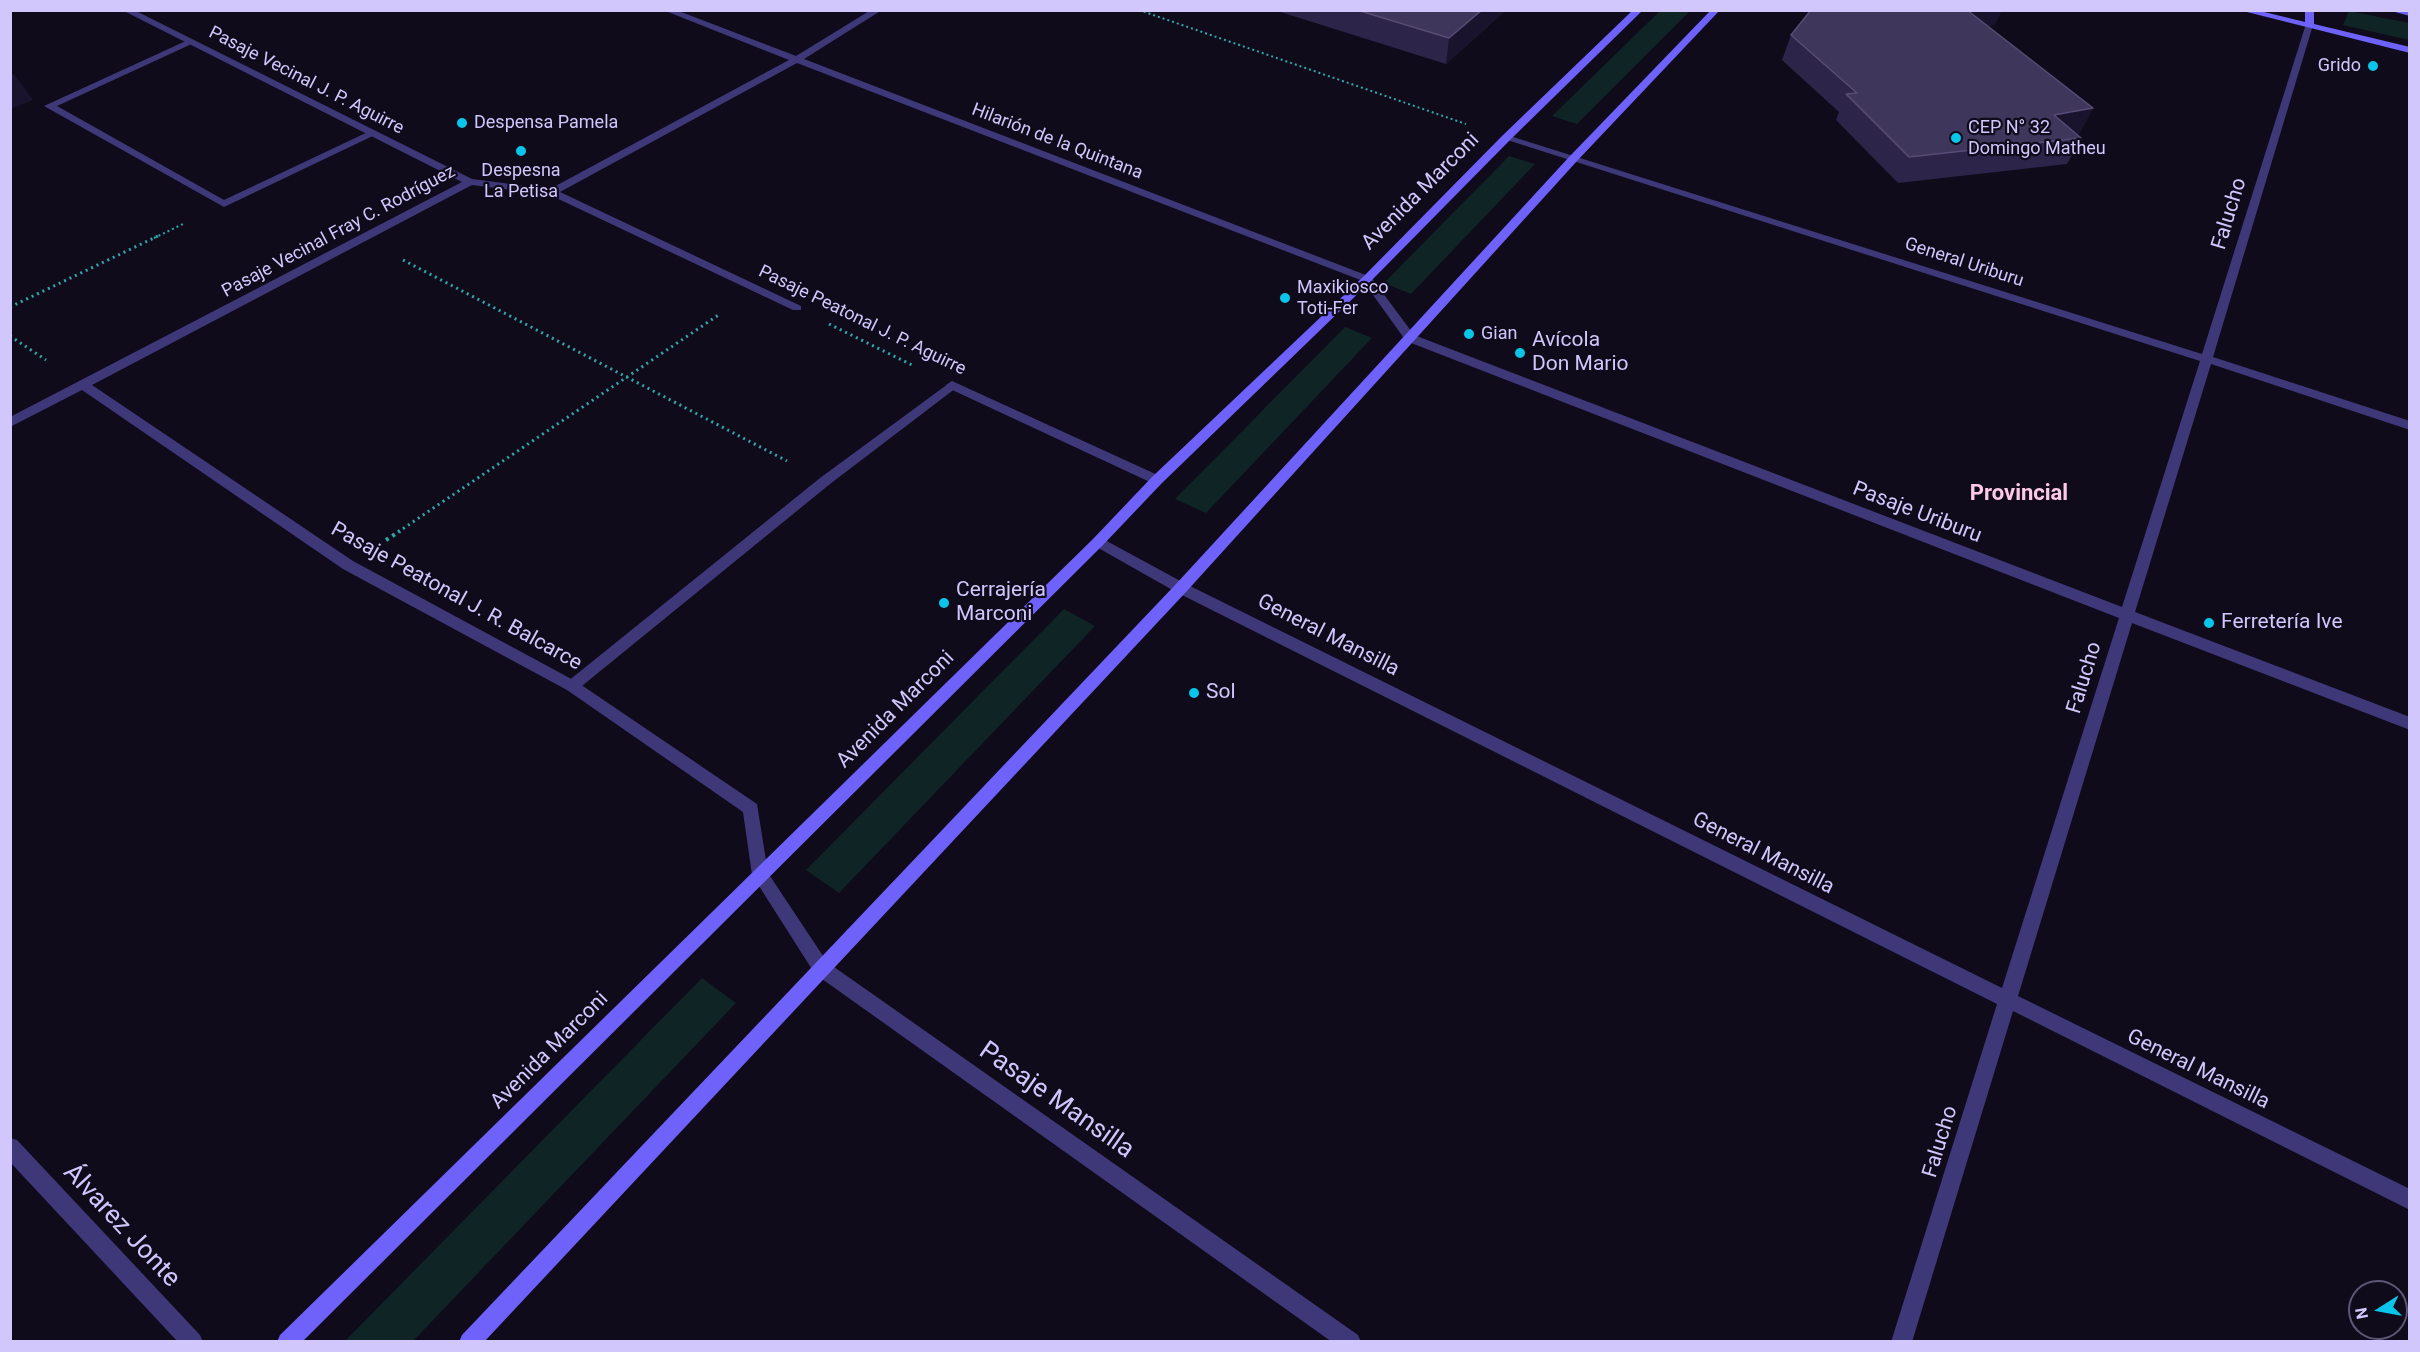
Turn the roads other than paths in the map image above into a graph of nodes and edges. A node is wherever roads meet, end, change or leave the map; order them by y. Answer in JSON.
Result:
{"nodes":[{"id":1,"x":126,"y":10,"type":"edge"},
{"id":2,"x":667,"y":10,"type":"edge"},
{"id":3,"x":878,"y":10,"type":"edge"},
{"id":4,"x":1639,"y":10,"type":"edge"},
{"id":5,"x":1716,"y":10,"type":"edge"},
{"id":6,"x":2243,"y":10,"type":"edge"},
{"id":7,"x":2309,"y":10,"type":"edge"},
{"id":8,"x":2398,"y":10,"type":"edge"},
{"id":9,"x":2409,"y":13,"type":"edge"},
{"id":10,"x":2310,"y":27,"type":"junction"},
{"id":11,"x":191,"y":42,"type":"junction"},
{"id":12,"x":2409,"y":50,"type":"edge"},
{"id":13,"x":798,"y":59,"type":"junction"},
{"id":14,"x":375,"y":133,"type":"junction"},
{"id":15,"x":1506,"y":138,"type":"junction"},
{"id":16,"x":1573,"y":159,"type":"junction"},
{"id":17,"x":470,"y":182,"type":"junction"},
{"id":18,"x":552,"y":192,"type":"junction"},
{"id":19,"x":1367,"y":279,"type":"junction"},
{"id":20,"x":797,"y":308,"type":"road end"},
{"id":21,"x":1410,"y":338,"type":"junction"},
{"id":22,"x":2207,"y":359,"type":"junction"},
{"id":23,"x":84,"y":386,"type":"junction"},
{"id":24,"x":10,"y":423,"type":"edge"},
{"id":25,"x":2409,"y":426,"type":"edge"},
{"id":26,"x":1156,"y":480,"type":"junction"},
{"id":27,"x":1098,"y":542,"type":"junction"},
{"id":28,"x":1181,"y":588,"type":"junction"},
{"id":29,"x":2126,"y":617,"type":"junction"},
{"id":30,"x":572,"y":686,"type":"junction"},
{"id":31,"x":2409,"y":724,"type":"edge"},
{"id":32,"x":760,"y":875,"type":"junction"},
{"id":33,"x":821,"y":968,"type":"junction"},
{"id":34,"x":2007,"y":1001,"type":"junction"},
{"id":35,"x":10,"y":1147,"type":"edge"},
{"id":36,"x":2409,"y":1200,"type":"edge"},
{"id":37,"x":193,"y":1341,"type":"edge"},
{"id":38,"x":287,"y":1341,"type":"edge"},
{"id":39,"x":469,"y":1341,"type":"edge"},
{"id":40,"x":1351,"y":1341,"type":"edge"},
{"id":41,"x":1901,"y":1341,"type":"edge"}],
"edges":[{"from":1,"to":11,"type":"street","name":"Pasaje Vecinal J. P. Aguirre"},
{"from":2,"to":13,"type":"street","name":"Hilarión de la Quintana"},
{"from":3,"to":13,"type":"street"},
{"from":4,"to":15,"type":"main road","name":"Avenida Marconi"},
{"from":5,"to":16,"type":"main road"},
{"from":6,"to":10,"type":"main road"},
{"from":7,"to":10,"type":"main road"},
{"from":8,"to":9,"type":"main road"},
{"from":10,"to":12,"type":"main road"},
{"from":10,"to":22,"type":"street","name":"Falucho"},
{"from":11,"to":14,"type":"street","name":"Pasaje Vecinal J. P. Aguirre"},
{"from":11,"to":14,"type":"street"},
{"from":13,"to":18,"type":"street"},
{"from":13,"to":19,"type":"street","name":"Hilarión de la Quintana"},
{"from":14,"to":17,"type":"street","name":"Pasaje Vecinal J. P. Aguirre"},
{"from":15,"to":16,"type":"street","name":"General Uriburu"},
{"from":15,"to":19,"type":"main road","name":"Avenida Marconi"},
{"from":16,"to":21,"type":"main road"},
{"from":16,"to":22,"type":"street","name":"General Uriburu"},
{"from":17,"to":18,"type":"street","name":"Pasaje Vecinal Fray C. Rodríguez"},
{"from":17,"to":23,"type":"street","name":"Pasaje Vecinal Fray C. Rodríguez"},
{"from":18,"to":20,"type":"street","name":"Pasaje Peatonal J. P. Aguirre"},
{"from":19,"to":21,"type":"street"},
{"from":19,"to":26,"type":"main road","name":"Avenida Marconi"},
{"from":21,"to":28,"type":"main road"},
{"from":21,"to":29,"type":"street","name":"Pasaje Uriburu"},
{"from":22,"to":25,"type":"street","name":"General Uriburu"},
{"from":22,"to":29,"type":"street","name":"Falucho"},
{"from":23,"to":24,"type":"street","name":"Pasaje Vecinal Fray C. Rodríguez"},
{"from":23,"to":30,"type":"street","name":"Pasaje Peatonal J. R. Balcarce"},
{"from":26,"to":27,"type":"main road","name":"Avenida Marconi"},
{"from":26,"to":30,"type":"street","name":"Pasaje Peatonal J. P. Aguirre"},
{"from":27,"to":28,"type":"street","name":"General Mansilla"},
{"from":27,"to":32,"type":"main road","name":"Avenida Marconi"},
{"from":28,"to":33,"type":"main road"},
{"from":28,"to":34,"type":"street","name":"General Mansilla"},
{"from":29,"to":31,"type":"street","name":"Pasaje Uriburu"},
{"from":29,"to":34,"type":"street","name":"Falucho"},
{"from":30,"to":32,"type":"street","name":"Pasaje Peatonal J. R. Balcarce"},
{"from":32,"to":33,"type":"street","name":"Pasaje Mansilla"},
{"from":32,"to":38,"type":"main road","name":"Avenida Marconi"},
{"from":33,"to":39,"type":"main road"},
{"from":33,"to":40,"type":"street","name":"Pasaje Mansilla"},
{"from":34,"to":36,"type":"street","name":"General Mansilla"},
{"from":34,"to":41,"type":"street","name":"Falucho"},
{"from":35,"to":37,"type":"street","name":"Álvarez Jonte"}]}
